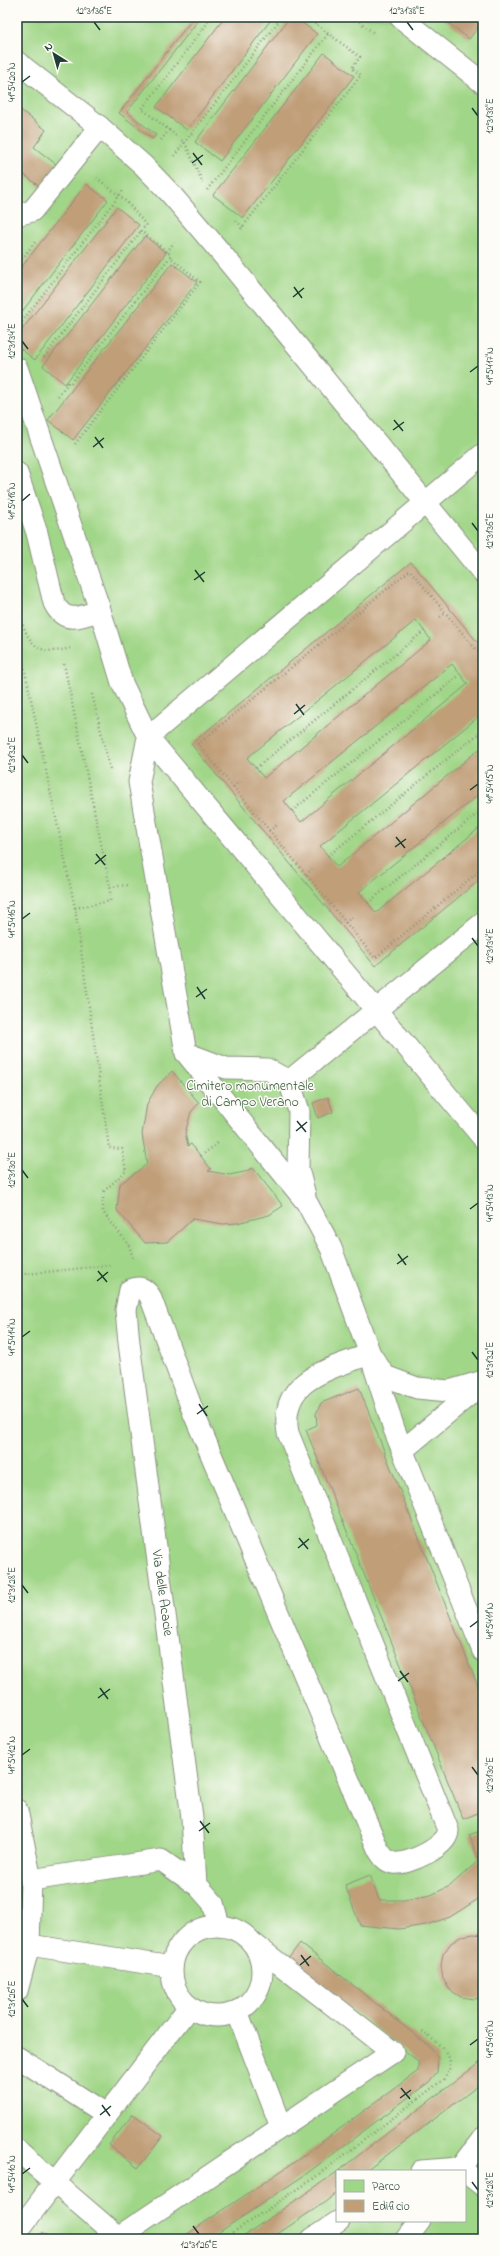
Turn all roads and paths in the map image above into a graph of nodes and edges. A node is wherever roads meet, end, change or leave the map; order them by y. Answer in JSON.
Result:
{"nodes":[{"id":1,"x":212,"y":17,"type":"edge"},
{"id":2,"x":282,"y":17,"type":"edge"},
{"id":3,"x":306,"y":17,"type":"edge"},
{"id":4,"x":321,"y":17,"type":"edge"},
{"id":5,"x":400,"y":17,"type":"edge"},
{"id":6,"x":316,"y":25,"type":"junction"},
{"id":7,"x":328,"y":34,"type":"junction"},
{"id":8,"x":17,"y":62,"type":"edge"},
{"id":9,"x":483,"y":83,"type":"edge"},
{"id":10,"x":100,"y":127,"type":"junction"},
{"id":11,"x":169,"y":130,"type":"junction"},
{"id":12,"x":185,"y":143,"type":"junction"},
{"id":13,"x":143,"y":165,"type":"junction"},
{"id":14,"x":95,"y":176,"type":"dead end"},
{"id":15,"x":157,"y":180,"type":"junction"},
{"id":16,"x":123,"y":189,"type":"dead end"},
{"id":17,"x":207,"y":191,"type":"junction"},
{"id":18,"x":118,"y":195,"type":"junction"},
{"id":19,"x":210,"y":197,"type":"dead end"},
{"id":20,"x":17,"y":215,"type":"edge"},
{"id":21,"x":231,"y":218,"type":"dead end"},
{"id":22,"x":243,"y":227,"type":"junction"},
{"id":23,"x":142,"y":231,"type":"junction"},
{"id":24,"x":36,"y":240,"type":"dead end"},
{"id":25,"x":222,"y":254,"type":"junction"},
{"id":26,"x":170,"y":258,"type":"junction"},
{"id":27,"x":17,"y":265,"type":"edge"},
{"id":28,"x":200,"y":282,"type":"junction"},
{"id":29,"x":17,"y":328,"type":"edge"},
{"id":30,"x":40,"y":362,"type":"dead end"},
{"id":31,"x":17,"y":368,"type":"edge"},
{"id":32,"x":64,"y":388,"type":"dead end"},
{"id":33,"x":69,"y":442,"type":"dead end"},
{"id":34,"x":483,"y":454,"type":"edge"},
{"id":35,"x":17,"y":473,"type":"edge"},
{"id":36,"x":424,"y":503,"type":"junction"},
{"id":37,"x":483,"y":573,"type":"edge"},
{"id":38,"x":100,"y":610,"type":"junction"},
{"id":39,"x":446,"y":613,"type":"junction"},
{"id":40,"x":17,"y":615,"type":"edge"},
{"id":41,"x":440,"y":617,"type":"dead end"},
{"id":42,"x":18,"y":621,"type":"edge"},
{"id":43,"x":424,"y":631,"type":"dead end"},
{"id":44,"x":17,"y":633,"type":"edge"},
{"id":45,"x":74,"y":647,"type":"dead end"},
{"id":46,"x":482,"y":657,"type":"edge"},
{"id":47,"x":476,"y":661,"type":"dead end"},
{"id":48,"x":64,"y":664,"type":"dead end"},
{"id":49,"x":460,"y":675,"type":"dead end"},
{"id":50,"x":92,"y":692,"type":"dead end"},
{"id":51,"x":483,"y":730,"type":"edge"},
{"id":52,"x":148,"y":737,"type":"junction"},
{"id":53,"x":256,"y":768,"type":"dead end"},
{"id":54,"x":111,"y":776,"type":"dead end"},
{"id":55,"x":240,"y":781,"type":"dead end"},
{"id":56,"x":233,"y":787,"type":"junction"},
{"id":57,"x":483,"y":809,"type":"edge"},
{"id":58,"x":292,"y":811,"type":"dead end"},
{"id":59,"x":277,"y":825,"type":"dead end"},
{"id":60,"x":269,"y":831,"type":"junction"},
{"id":61,"x":328,"y":856,"type":"dead end"},
{"id":62,"x":483,"y":868,"type":"edge"},
{"id":63,"x":312,"y":869,"type":"dead end"},
{"id":64,"x":306,"y":875,"type":"junction"},
{"id":65,"x":131,"y":884,"type":"dead end"},
{"id":66,"x":110,"y":887,"type":"junction"},
{"id":67,"x":368,"y":903,"type":"dead end"},
{"id":68,"x":75,"y":908,"type":"junction"},
{"id":69,"x":352,"y":917,"type":"dead end"},
{"id":70,"x":345,"y":923,"type":"junction"},
{"id":71,"x":483,"y":923,"type":"edge"},
{"id":72,"x":376,"y":1012,"type":"junction"},
{"id":73,"x":186,"y":1053,"type":"junction"},
{"id":74,"x":289,"y":1081,"type":"junction"},
{"id":75,"x":483,"y":1138,"type":"edge"},
{"id":76,"x":307,"y":1203,"type":"junction"},
{"id":77,"x":106,"y":1266,"type":"dead end"},
{"id":78,"x":17,"y":1274,"type":"edge"},
{"id":79,"x":132,"y":1294,"type":"junction"},
{"id":80,"x":370,"y":1354,"type":"junction"},
{"id":81,"x":483,"y":1382,"type":"edge"},
{"id":82,"x":403,"y":1450,"type":"junction"},
{"id":83,"x":483,"y":1651,"type":"edge"},
{"id":84,"x":17,"y":1810,"type":"edge"},
{"id":85,"x":31,"y":1880,"type":"junction"},
{"id":86,"x":196,"y":1884,"type":"junction"},
{"id":87,"x":219,"y":1925,"type":"junction"},
{"id":88,"x":254,"y":1944,"type":"junction"},
{"id":89,"x":29,"y":1945,"type":"junction"},
{"id":90,"x":172,"y":1967,"type":"junction"},
{"id":91,"x":17,"y":1991,"type":"edge"},
{"id":92,"x":189,"y":2007,"type":"junction"},
{"id":93,"x":237,"y":2011,"type":"junction"},
{"id":94,"x":421,"y":2030,"type":"dead end"},
{"id":95,"x":17,"y":2056,"type":"edge"},
{"id":96,"x":106,"y":2114,"type":"junction"},
{"id":97,"x":281,"y":2127,"type":"junction"},
{"id":98,"x":483,"y":2138,"type":"edge"},
{"id":99,"x":17,"y":2150,"type":"edge"},
{"id":100,"x":462,"y":2170,"type":"edge"},
{"id":101,"x":466,"y":2174,"type":"edge"},
{"id":102,"x":55,"y":2183,"type":"junction"},
{"id":103,"x":483,"y":2186,"type":"edge"},
{"id":104,"x":338,"y":2222,"type":"edge"},
{"id":105,"x":419,"y":2222,"type":"edge"},
{"id":106,"x":17,"y":2232,"type":"edge"},
{"id":107,"x":223,"y":2239,"type":"edge"},
{"id":108,"x":312,"y":2239,"type":"edge"},
{"id":109,"x":406,"y":2239,"type":"edge"}],
"edges":[{"from":1,"to":11,"type":"path"},
{"from":2,"to":12,"type":"path"},
{"from":3,"to":6,"type":"path"},
{"from":4,"to":6,"type":"path"},
{"from":5,"to":9,"type":"lane"},
{"from":6,"to":7,"type":"path"},
{"from":7,"to":17,"type":"path"},
{"from":7,"to":22,"type":"path"},
{"from":8,"to":10,"type":"lane"},
{"from":10,"to":13,"type":"lane"},
{"from":10,"to":20,"type":"lane"},
{"from":11,"to":12,"type":"path"},
{"from":11,"to":13,"type":"path"},
{"from":12,"to":15,"type":"path"},
{"from":12,"to":17,"type":"path"},
{"from":13,"to":15,"type":"lane"},
{"from":14,"to":18,"type":"path"},
{"from":15,"to":25,"type":"lane"},
{"from":16,"to":18,"type":"path"},
{"from":17,"to":19,"type":"path"},
{"from":18,"to":23,"type":"path"},
{"from":18,"to":29,"type":"path"},
{"from":21,"to":22,"type":"path"},
{"from":22,"to":25,"type":"path"},
{"from":23,"to":26,"type":"path"},
{"from":23,"to":30,"type":"path"},
{"from":24,"to":27,"type":"path"},
{"from":25,"to":28,"type":"path"},
{"from":25,"to":36,"type":"lane"},
{"from":26,"to":28,"type":"path"},
{"from":26,"to":32,"type":"path"},
{"from":28,"to":33,"type":"path"},
{"from":31,"to":38,"type":"lane"},
{"from":34,"to":36,"type":"lane"},
{"from":35,"to":38,"type":"lane"},
{"from":36,"to":37,"type":"lane"},
{"from":36,"to":52,"type":"lane"},
{"from":38,"to":52,"type":"lane"},
{"from":39,"to":41,"type":"path"},
{"from":39,"to":46,"type":"path"},
{"from":39,"to":56,"type":"path"},
{"from":40,"to":42,"type":"path"},
{"from":42,"to":45,"type":"path"},
{"from":43,"to":53,"type":"path"},
{"from":44,"to":68,"type":"path"},
{"from":46,"to":47,"type":"path"},
{"from":48,"to":66,"type":"path"},
{"from":49,"to":58,"type":"path"},
{"from":50,"to":54,"type":"path"},
{"from":51,"to":61,"type":"path"},
{"from":52,"to":72,"type":"lane"},
{"from":52,"to":73,"type":"lane"},
{"from":55,"to":56,"type":"path"},
{"from":56,"to":60,"type":"path"},
{"from":57,"to":67,"type":"path"},
{"from":59,"to":60,"type":"path"},
{"from":60,"to":64,"type":"path"},
{"from":62,"to":70,"type":"path"},
{"from":63,"to":64,"type":"path"},
{"from":64,"to":70,"type":"path"},
{"from":65,"to":66,"type":"path"},
{"from":66,"to":68,"type":"path"},
{"from":68,"to":79,"type":"path"},
{"from":69,"to":70,"type":"path"},
{"from":71,"to":72,"type":"lane"},
{"from":72,"to":74,"type":"lane"},
{"from":72,"to":75,"type":"lane"},
{"from":73,"to":74,"type":"lane"},
{"from":73,"to":76,"type":"lane"},
{"from":74,"to":76,"type":"lane"},
{"from":76,"to":80,"type":"lane"},
{"from":77,"to":78,"type":"path"},
{"from":79,"to":80,"type":"lane"},
{"from":79,"to":86,"type":"lane","name":"Via delle Acacie"},
{"from":80,"to":81,"type":"lane"},
{"from":80,"to":82,"type":"lane"},
{"from":81,"to":82,"type":"lane"},
{"from":82,"to":83,"type":"lane"},
{"from":84,"to":85,"type":"lane"},
{"from":85,"to":86,"type":"lane"},
{"from":85,"to":89,"type":"lane"},
{"from":86,"to":87,"type":"lane"},
{"from":87,"to":88,"type":"lane"},
{"from":87,"to":90,"type":"lane"},
{"from":88,"to":93,"type":"lane"},
{"from":88,"to":97,"type":"lane"},
{"from":89,"to":90,"type":"lane"},
{"from":89,"to":91,"type":"lane"},
{"from":90,"to":92,"type":"lane"},
{"from":92,"to":93,"type":"lane"},
{"from":92,"to":96,"type":"lane"},
{"from":93,"to":97,"type":"lane"},
{"from":94,"to":107,"type":"path"},
{"from":95,"to":96,"type":"lane"},
{"from":96,"to":102,"type":"lane"},
{"from":97,"to":102,"type":"lane"},
{"from":98,"to":100,"type":"lane"},
{"from":99,"to":102,"type":"lane"},
{"from":101,"to":103,"type":"lane"},
{"from":102,"to":106,"type":"lane"},
{"from":104,"to":108,"type":"lane"},
{"from":105,"to":109,"type":"lane"}]}
